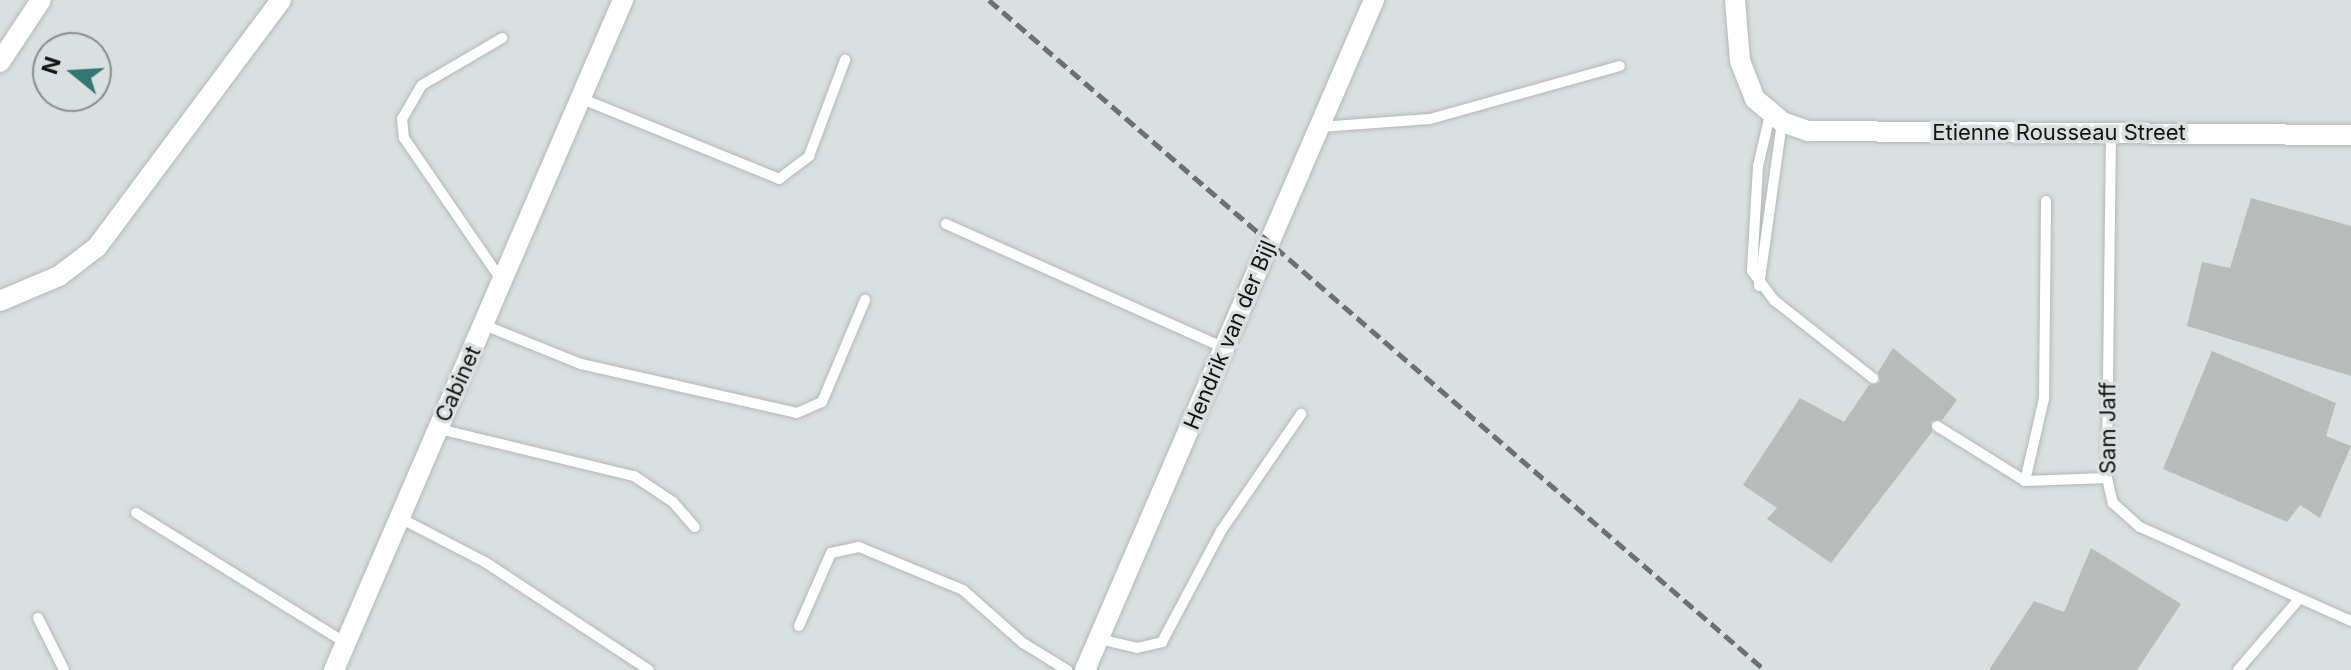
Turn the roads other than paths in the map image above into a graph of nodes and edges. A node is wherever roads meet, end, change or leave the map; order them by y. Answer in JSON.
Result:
{"nodes":[{"id":1,"x":41,"y":0,"type":"edge"},
{"id":2,"x":281,"y":0,"type":"edge"},
{"id":3,"x":623,"y":0,"type":"edge"},
{"id":4,"x":1374,"y":0,"type":"edge"},
{"id":5,"x":1735,"y":0,"type":"edge"},
{"id":6,"x":502,"y":38,"type":"dead end"},
{"id":7,"x":845,"y":60,"type":"dead end"},
{"id":8,"x":0,"y":62,"type":"edge"},
{"id":9,"x":1620,"y":66,"type":"dead end"},
{"id":10,"x":580,"y":98,"type":"junction"},
{"id":11,"x":1776,"y":118,"type":"junction"},
{"id":12,"x":1320,"y":127,"type":"junction"},
{"id":13,"x":2111,"y":133,"type":"junction"},
{"id":14,"x":2351,"y":135,"type":"edge"},
{"id":15,"x":2046,"y":201,"type":"dead end"},
{"id":16,"x":946,"y":224,"type":"dead end"},
{"id":17,"x":502,"y":282,"type":"junction"},
{"id":18,"x":1759,"y":286,"type":"junction"},
{"id":19,"x":865,"y":300,"type":"dead end"},
{"id":20,"x":0,"y":301,"type":"edge"},
{"id":21,"x":484,"y":325,"type":"junction"},
{"id":22,"x":1225,"y":348,"type":"junction"},
{"id":23,"x":1873,"y":378,"type":"dead end"},
{"id":24,"x":1301,"y":414,"type":"dead end"},
{"id":25,"x":1937,"y":426,"type":"dead end"},
{"id":26,"x":439,"y":429,"type":"junction"},
{"id":27,"x":2107,"y":478,"type":"junction"},
{"id":28,"x":2025,"y":481,"type":"junction"},
{"id":29,"x":136,"y":513,"type":"dead end"},
{"id":30,"x":400,"y":518,"type":"junction"},
{"id":31,"x":695,"y":527,"type":"dead end"},
{"id":32,"x":2299,"y":599,"type":"junction"},
{"id":33,"x":38,"y":618,"type":"dead end"},
{"id":34,"x":2351,"y":621,"type":"edge"},
{"id":35,"x":799,"y":626,"type":"dead end"},
{"id":36,"x":1099,"y":639,"type":"junction"},
{"id":37,"x":346,"y":643,"type":"junction"},
{"id":38,"x":64,"y":670,"type":"edge"},
{"id":39,"x":334,"y":670,"type":"edge"},
{"id":40,"x":649,"y":670,"type":"edge"},
{"id":41,"x":1067,"y":670,"type":"edge"},
{"id":42,"x":1085,"y":670,"type":"edge"},
{"id":43,"x":2238,"y":670,"type":"edge"}],
"edges":[{"from":1,"to":8,"type":"street"},
{"from":2,"to":20,"type":"street"},
{"from":3,"to":10,"type":"street","name":"Cabinet"},
{"from":4,"to":12,"type":"street","name":"Hendrik van der Bijl"},
{"from":5,"to":11,"type":"street"},
{"from":6,"to":17,"type":"lane"},
{"from":7,"to":10,"type":"lane"},
{"from":9,"to":12,"type":"lane"},
{"from":10,"to":17,"type":"street","name":"Cabinet"},
{"from":11,"to":13,"type":"street","name":"Etienne Rousseau Street"},
{"from":11,"to":18,"type":"lane"},
{"from":11,"to":18,"type":"lane"},
{"from":12,"to":22,"type":"street","name":"Hendrik van der Bijl"},
{"from":13,"to":14,"type":"street","name":"Etienne Rousseau Street"},
{"from":13,"to":27,"type":"lane","name":"Sam Jaff"},
{"from":15,"to":28,"type":"lane"},
{"from":16,"to":22,"type":"lane"},
{"from":17,"to":21,"type":"street","name":"Cabinet"},
{"from":18,"to":23,"type":"lane"},
{"from":19,"to":21,"type":"lane"},
{"from":21,"to":26,"type":"street","name":"Cabinet"},
{"from":22,"to":36,"type":"street","name":"Hendrik van der Bijl"},
{"from":24,"to":36,"type":"lane"},
{"from":25,"to":28,"type":"lane"},
{"from":26,"to":30,"type":"street","name":"Cabinet"},
{"from":26,"to":31,"type":"lane"},
{"from":27,"to":28,"type":"lane"},
{"from":27,"to":32,"type":"lane","name":"Sam Jaff"},
{"from":29,"to":37,"type":"lane"},
{"from":30,"to":37,"type":"street","name":"Cabinet"},
{"from":30,"to":40,"type":"lane"},
{"from":32,"to":34,"type":"lane","name":"Sam Jaff"},
{"from":32,"to":43,"type":"lane"},
{"from":33,"to":38,"type":"lane"},
{"from":35,"to":41,"type":"lane"},
{"from":36,"to":42,"type":"street","name":"Hendrik van der Bijl"},
{"from":37,"to":39,"type":"street","name":"Cabinet"}]}
